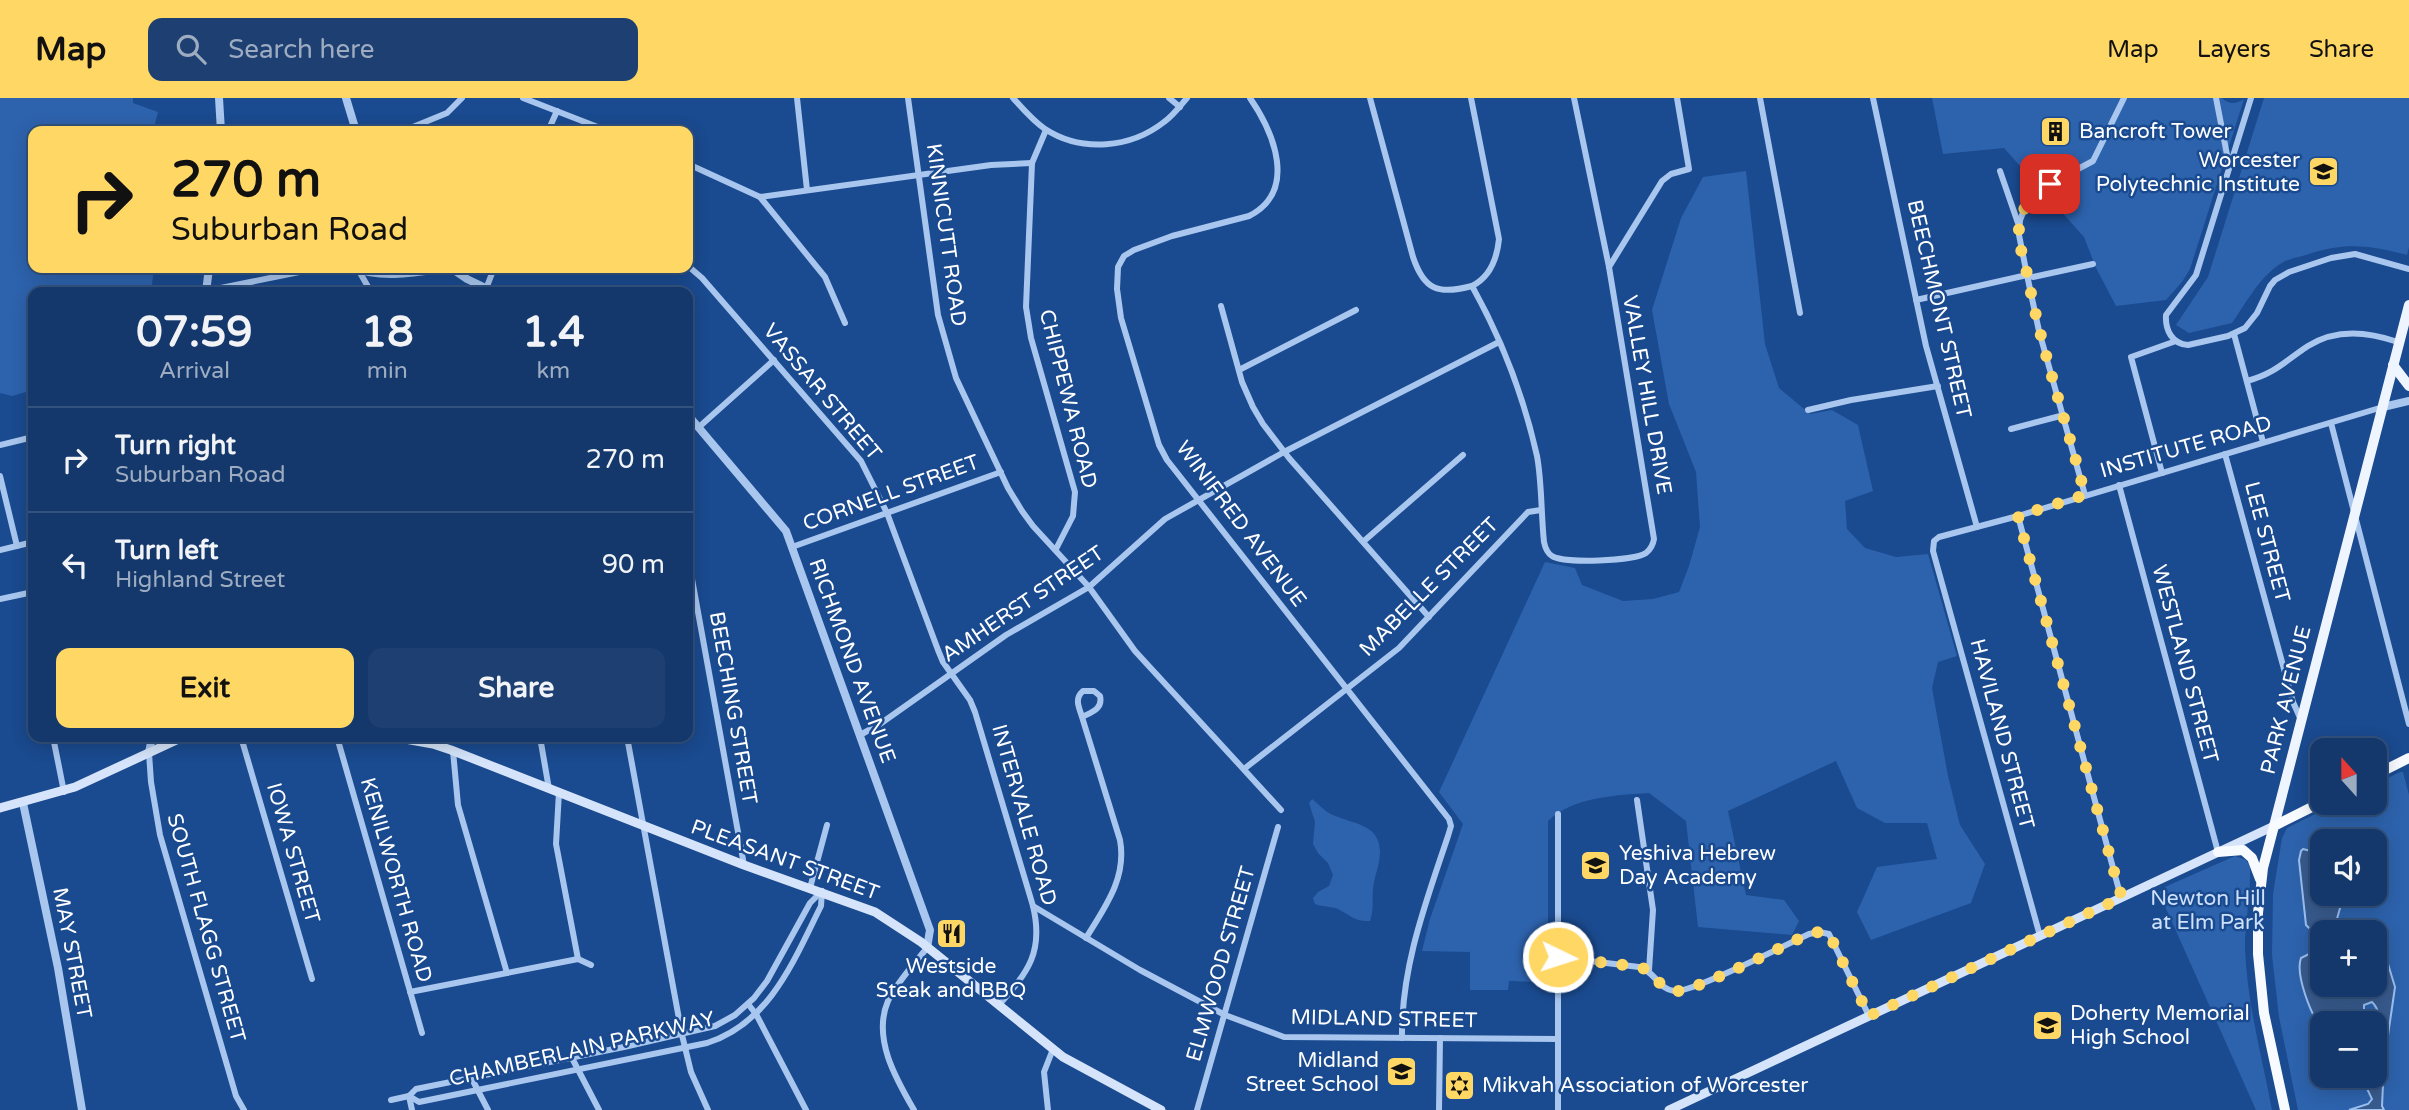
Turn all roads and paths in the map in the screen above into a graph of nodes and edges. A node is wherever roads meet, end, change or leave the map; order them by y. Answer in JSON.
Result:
{"nodes":[{"id":1,"x":219,"y":98,"type":"edge"},
{"id":2,"x":346,"y":98,"type":"edge"},
{"id":3,"x":462,"y":98,"type":"edge"},
{"id":4,"x":523,"y":98,"type":"edge"},
{"id":5,"x":797,"y":98,"type":"edge"},
{"id":6,"x":908,"y":98,"type":"edge"},
{"id":7,"x":1013,"y":98,"type":"edge"},
{"id":8,"x":1169,"y":98,"type":"edge"},
{"id":9,"x":1187,"y":98,"type":"edge"},
{"id":10,"x":1250,"y":98,"type":"edge"},
{"id":11,"x":1370,"y":98,"type":"edge"},
{"id":12,"x":1471,"y":98,"type":"edge"},
{"id":13,"x":1574,"y":98,"type":"edge"},
{"id":14,"x":1678,"y":98,"type":"edge"},
{"id":15,"x":1760,"y":98,"type":"edge"},
{"id":16,"x":1873,"y":98,"type":"edge"},
{"id":17,"x":2124,"y":98,"type":"edge"},
{"id":18,"x":2216,"y":98,"type":"edge"},
{"id":19,"x":2251,"y":98,"type":"edge"},
{"id":20,"x":1180,"y":107,"type":"junction"},
{"id":21,"x":557,"y":111,"type":"junction"},
{"id":22,"x":221,"y":126,"type":"edge"},
{"id":23,"x":354,"y":126,"type":"edge"},
{"id":24,"x":415,"y":126,"type":"edge"},
{"id":25,"x":550,"y":126,"type":"edge"},
{"id":26,"x":594,"y":126,"type":"edge"},
{"id":27,"x":1046,"y":130,"type":"junction"},
{"id":28,"x":1032,"y":163,"type":"junction"},
{"id":29,"x":2230,"y":165,"type":"junction"},
{"id":30,"x":693,"y":166,"type":"edge"},
{"id":31,"x":2000,"y":171,"type":"dead end"},
{"id":32,"x":919,"y":175,"type":"junction"},
{"id":33,"x":807,"y":190,"type":"junction"},
{"id":34,"x":760,"y":197,"type":"junction"},
{"id":35,"x":2020,"y":228,"type":"junction"},
{"id":36,"x":2093,"y":264,"type":"dead end"},
{"id":37,"x":1609,"y":267,"type":"junction"},
{"id":38,"x":2409,"y":269,"type":"edge"},
{"id":39,"x":693,"y":270,"type":"edge"},
{"id":40,"x":295,"y":273,"type":"edge"},
{"id":41,"x":382,"y":273,"type":"edge"},
{"id":42,"x":417,"y":273,"type":"edge"},
{"id":43,"x":459,"y":273,"type":"edge"},
{"id":44,"x":2027,"y":275,"type":"junction"},
{"id":45,"x":1472,"y":286,"type":"junction"},
{"id":46,"x":230,"y":287,"type":"edge"},
{"id":47,"x":483,"y":287,"type":"edge"},
{"id":48,"x":1916,"y":300,"type":"junction"},
{"id":49,"x":2409,"y":305,"type":"edge"},
{"id":50,"x":1221,"y":306,"type":"dead end"},
{"id":51,"x":1356,"y":310,"type":"dead end"},
{"id":52,"x":1800,"y":313,"type":"dead end"},
{"id":53,"x":845,"y":323,"type":"dead end"},
{"id":54,"x":2234,"y":334,"type":"junction"},
{"id":55,"x":2176,"y":341,"type":"junction"},
{"id":56,"x":1499,"y":342,"type":"junction"},
{"id":57,"x":2398,"y":342,"type":"junction"},
{"id":58,"x":774,"y":360,"type":"junction"},
{"id":59,"x":2393,"y":365,"type":"junction"},
{"id":60,"x":1238,"y":370,"type":"junction"},
{"id":61,"x":2247,"y":381,"type":"junction"},
{"id":62,"x":1938,"y":386,"type":"junction"},
{"id":63,"x":2409,"y":386,"type":"edge"},
{"id":64,"x":2409,"y":403,"type":"edge"},
{"id":65,"x":2383,"y":407,"type":"junction"},
{"id":66,"x":1808,"y":411,"type":"dead end"},
{"id":67,"x":2064,"y":415,"type":"junction"},
{"id":68,"x":693,"y":420,"type":"edge"},
{"id":69,"x":2331,"y":423,"type":"junction"},
{"id":70,"x":699,"y":427,"type":"junction"},
{"id":71,"x":2011,"y":429,"type":"dead end"},
{"id":72,"x":28,"y":438,"type":"edge"},
{"id":73,"x":2263,"y":442,"type":"junction"},
{"id":74,"x":0,"y":445,"type":"edge"},
{"id":75,"x":1284,"y":452,"type":"junction"},
{"id":76,"x":2225,"y":454,"type":"junction"},
{"id":77,"x":1463,"y":455,"type":"dead end"},
{"id":78,"x":1001,"y":472,"type":"junction"},
{"id":79,"x":2162,"y":473,"type":"junction"},
{"id":80,"x":0,"y":476,"type":"edge"},
{"id":81,"x":2119,"y":485,"type":"junction"},
{"id":82,"x":2085,"y":495,"type":"junction"},
{"id":83,"x":1199,"y":500,"type":"junction"},
{"id":84,"x":1541,"y":510,"type":"junction"},
{"id":85,"x":2355,"y":512,"type":"junction"},
{"id":86,"x":887,"y":513,"type":"junction"},
{"id":87,"x":2018,"y":516,"type":"junction"},
{"id":88,"x":1977,"y":527,"type":"junction"},
{"id":89,"x":1364,"y":541,"type":"junction"},
{"id":90,"x":1934,"y":541,"type":"joint"},
{"id":91,"x":28,"y":543,"type":"edge"},
{"id":92,"x":17,"y":546,"type":"junction"},
{"id":93,"x":792,"y":547,"type":"junction"},
{"id":94,"x":1056,"y":549,"type":"junction"},
{"id":95,"x":0,"y":550,"type":"edge"},
{"id":96,"x":693,"y":584,"type":"edge"},
{"id":97,"x":1089,"y":587,"type":"junction"},
{"id":98,"x":28,"y":593,"type":"edge"},
{"id":99,"x":0,"y":599,"type":"edge"},
{"id":100,"x":1429,"y":617,"type":"junction"},
{"id":101,"x":951,"y":673,"type":"junction"},
{"id":102,"x":1347,"y":690,"type":"junction"},
{"id":103,"x":1082,"y":717,"type":"junction"},
{"id":104,"x":2301,"y":719,"type":"junction"},
{"id":105,"x":2409,"y":724,"type":"edge"},
{"id":106,"x":860,"y":735,"type":"junction"},
{"id":107,"x":54,"y":742,"type":"edge"},
{"id":108,"x":151,"y":742,"type":"edge"},
{"id":109,"x":172,"y":742,"type":"edge"},
{"id":110,"x":242,"y":742,"type":"edge"},
{"id":111,"x":338,"y":742,"type":"edge"},
{"id":112,"x":422,"y":742,"type":"edge"},
{"id":113,"x":541,"y":742,"type":"edge"},
{"id":114,"x":628,"y":742,"type":"edge"},
{"id":115,"x":453,"y":751,"type":"junction"},
{"id":116,"x":149,"y":753,"type":"junction"},
{"id":117,"x":2409,"y":758,"type":"edge"},
{"id":118,"x":1244,"y":769,"type":"junction"},
{"id":119,"x":2387,"y":769,"type":"edge"},
{"id":120,"x":554,"y":790,"type":"junction"},
{"id":121,"x":64,"y":792,"type":"junction"},
{"id":122,"x":1637,"y":800,"type":"dead end"},
{"id":123,"x":23,"y":803,"type":"junction"},
{"id":124,"x":0,"y":808,"type":"edge"},
{"id":125,"x":2310,"y":808,"type":"edge"},
{"id":126,"x":1281,"y":810,"type":"dead end"},
{"id":127,"x":1558,"y":814,"type":"dead end"},
{"id":128,"x":827,"y":825,"type":"dead end"},
{"id":129,"x":645,"y":826,"type":"junction"},
{"id":130,"x":2274,"y":826,"type":"junction"},
{"id":131,"x":1278,"y":827,"type":"dead end"},
{"id":132,"x":2218,"y":852,"type":"junction"},
{"id":133,"x":744,"y":865,"type":"junction"},
{"id":134,"x":2261,"y":882,"type":"junction"},
{"id":135,"x":810,"y":888,"type":"junction"},
{"id":136,"x":822,"y":891,"type":"junction"},
{"id":137,"x":2123,"y":897,"type":"junction"},
{"id":138,"x":1033,"y":906,"type":"junction"},
{"id":139,"x":2040,"y":936,"type":"junction"},
{"id":140,"x":1086,"y":938,"type":"junction"},
{"id":141,"x":927,"y":948,"type":"junction"},
{"id":142,"x":1558,"y":957,"type":"junction"},
{"id":143,"x":578,"y":959,"type":"junction"},
{"id":144,"x":591,"y":965,"type":"dead end"},
{"id":145,"x":1649,"y":970,"type":"junction"},
{"id":146,"x":507,"y":973,"type":"junction"},
{"id":147,"x":312,"y":979,"type":"dead end"},
{"id":148,"x":410,"y":992,"type":"junction"},
{"id":149,"x":748,"y":1004,"type":"junction"},
{"id":150,"x":999,"y":1005,"type":"junction"},
{"id":151,"x":756,"y":1014,"type":"junction"},
{"id":152,"x":1225,"y":1014,"type":"junction"},
{"id":153,"x":1869,"y":1016,"type":"junction"},
{"id":154,"x":422,"y":1033,"type":"dead end"},
{"id":155,"x":682,"y":1035,"type":"junction"},
{"id":156,"x":1402,"y":1038,"type":"junction"},
{"id":157,"x":1440,"y":1038,"type":"junction"},
{"id":158,"x":1558,"y":1040,"type":"junction"},
{"id":159,"x":685,"y":1046,"type":"junction"},
{"id":160,"x":1053,"y":1049,"type":"junction"},
{"id":161,"x":572,"y":1058,"type":"junction"},
{"id":162,"x":578,"y":1070,"type":"junction"},
{"id":163,"x":472,"y":1079,"type":"junction"},
{"id":164,"x":478,"y":1091,"type":"junction"},
{"id":165,"x":409,"y":1096,"type":"junction"},
{"id":166,"x":391,"y":1100,"type":"dead end"},
{"id":167,"x":1156,"y":1109,"type":"edge"},
{"id":168,"x":82,"y":1110,"type":"edge"},
{"id":169,"x":244,"y":1110,"type":"edge"},
{"id":170,"x":412,"y":1110,"type":"edge"},
{"id":171,"x":488,"y":1110,"type":"edge"},
{"id":172,"x":599,"y":1110,"type":"edge"},
{"id":173,"x":708,"y":1110,"type":"edge"},
{"id":174,"x":806,"y":1110,"type":"edge"},
{"id":175,"x":914,"y":1110,"type":"edge"},
{"id":176,"x":1048,"y":1110,"type":"edge"},
{"id":177,"x":1197,"y":1110,"type":"edge"},
{"id":178,"x":1439,"y":1110,"type":"edge"},
{"id":179,"x":1558,"y":1110,"type":"edge"},
{"id":180,"x":1669,"y":1110,"type":"edge"},
{"id":181,"x":2284,"y":1110,"type":"edge"}],
"edges":[{"from":1,"to":22,"type":"street"},
{"from":2,"to":23,"type":"street"},
{"from":3,"to":24,"type":"street"},
{"from":4,"to":21,"type":"street"},
{"from":5,"to":33,"type":"street"},
{"from":6,"to":32,"type":"street","name":"KINNICUTT ROAD"},
{"from":7,"to":27,"type":"street"},
{"from":8,"to":20,"type":"street"},
{"from":9,"to":20,"type":"street"},
{"from":10,"to":83,"type":"street","name":"WINIFRED AVENUE"},
{"from":11,"to":45,"type":"street"},
{"from":12,"to":45,"type":"street"},
{"from":13,"to":37,"type":"street","name":"VALLEY HILL DRIVE"},
{"from":14,"to":37,"type":"street"},
{"from":15,"to":52,"type":"street"},
{"from":16,"to":48,"type":"street","name":"BEECHMONT STREET"},
{"from":17,"to":35,"type":"street"},
{"from":18,"to":29,"type":"street"},
{"from":19,"to":29,"type":"street"},
{"from":20,"to":27,"type":"street"},
{"from":21,"to":25,"type":"street"},
{"from":21,"to":26,"type":"street"},
{"from":27,"to":28,"type":"street","name":"CHIPPEWA ROAD"},
{"from":28,"to":32,"type":"street"},
{"from":28,"to":94,"type":"street","name":"CHIPPEWA ROAD"},
{"from":29,"to":55,"type":"street"},
{"from":30,"to":34,"type":"street"},
{"from":31,"to":35,"type":"street"},
{"from":32,"to":33,"type":"street"},
{"from":32,"to":78,"type":"street","name":"KINNICUTT ROAD"},
{"from":33,"to":34,"type":"street"},
{"from":34,"to":53,"type":"street"},
{"from":35,"to":44,"type":"street"},
{"from":36,"to":44,"type":"street"},
{"from":37,"to":84,"type":"street","name":"VALLEY HILL DRIVE"},
{"from":38,"to":54,"type":"street"},
{"from":39,"to":58,"type":"street","name":"VASSAR STREET"},
{"from":40,"to":46,"type":"street"},
{"from":41,"to":42,"type":"street"},
{"from":43,"to":47,"type":"street"},
{"from":44,"to":48,"type":"street"},
{"from":44,"to":67,"type":"street"},
{"from":45,"to":56,"type":"street"},
{"from":48,"to":62,"type":"street","name":"BEECHMONT STREET"},
{"from":49,"to":57,"type":"main road","name":"PARK AVENUE"},
{"from":50,"to":60,"type":"street"},
{"from":51,"to":60,"type":"street"},
{"from":54,"to":55,"type":"street"},
{"from":54,"to":61,"type":"street"},
{"from":55,"to":79,"type":"street"},
{"from":56,"to":75,"type":"street","name":"AMHERST STREET"},
{"from":56,"to":84,"type":"street"},
{"from":57,"to":59,"type":"main road","name":"PARK AVENUE"},
{"from":57,"to":61,"type":"street"},
{"from":58,"to":70,"type":"street"},
{"from":58,"to":86,"type":"street","name":"VASSAR STREET"},
{"from":59,"to":63,"type":"main road"},
{"from":59,"to":65,"type":"main road","name":"PARK AVENUE"},
{"from":60,"to":75,"type":"street"},
{"from":61,"to":73,"type":"street"},
{"from":62,"to":66,"type":"street"},
{"from":62,"to":88,"type":"street","name":"BEECHMONT STREET"},
{"from":64,"to":65,"type":"street","name":"INSTITUTE ROAD"},
{"from":65,"to":69,"type":"street","name":"INSTITUTE ROAD"},
{"from":65,"to":85,"type":"main road","name":"PARK AVENUE"},
{"from":67,"to":71,"type":"street"},
{"from":67,"to":82,"type":"street"},
{"from":68,"to":70,"type":"street","name":"RICHMOND AVENUE"},
{"from":69,"to":73,"type":"street","name":"INSTITUTE ROAD"},
{"from":69,"to":85,"type":"street"},
{"from":70,"to":93,"type":"street","name":"RICHMOND AVENUE"},
{"from":72,"to":74,"type":"street"},
{"from":73,"to":76,"type":"street","name":"INSTITUTE ROAD"},
{"from":75,"to":83,"type":"street","name":"AMHERST STREET"},
{"from":75,"to":89,"type":"street"},
{"from":76,"to":79,"type":"street","name":"INSTITUTE ROAD"},
{"from":76,"to":104,"type":"street","name":"LEE STREET"},
{"from":77,"to":89,"type":"street"},
{"from":78,"to":86,"type":"street","name":"CORNELL STREET"},
{"from":78,"to":94,"type":"street","name":"KINNICUTT ROAD"},
{"from":79,"to":81,"type":"street","name":"INSTITUTE ROAD"},
{"from":80,"to":92,"type":"street"},
{"from":81,"to":82,"type":"street","name":"INSTITUTE ROAD"},
{"from":81,"to":132,"type":"street","name":"WESTLAND STREET"},
{"from":82,"to":87,"type":"street","name":"INSTITUTE ROAD"},
{"from":83,"to":97,"type":"street","name":"AMHERST STREET"},
{"from":83,"to":102,"type":"street","name":"WINIFRED AVENUE"},
{"from":84,"to":100,"type":"street","name":"MABELLE STREET"},
{"from":85,"to":104,"type":"main road","name":"PARK AVENUE"},
{"from":85,"to":105,"type":"street"},
{"from":86,"to":93,"type":"street","name":"CORNELL STREET"},
{"from":86,"to":101,"type":"street","name":"VASSAR STREET"},
{"from":87,"to":88,"type":"street","name":"INSTITUTE ROAD"},
{"from":87,"to":137,"type":"street"},
{"from":88,"to":90,"type":"street","name":"INSTITUTE ROAD"},
{"from":89,"to":100,"type":"street"},
{"from":90,"to":139,"type":"street","name":"HAVILAND STREET"},
{"from":91,"to":92,"type":"street"},
{"from":92,"to":95,"type":"street"},
{"from":93,"to":106,"type":"street","name":"RICHMOND AVENUE"},
{"from":94,"to":97,"type":"street","name":"KINNICUTT ROAD"},
{"from":96,"to":133,"type":"street","name":"BEECHING STREET"},
{"from":97,"to":101,"type":"street","name":"AMHERST STREET"},
{"from":97,"to":118,"type":"street","name":"KINNICUTT ROAD"},
{"from":98,"to":99,"type":"street"},
{"from":100,"to":102,"type":"street","name":"MABELLE STREET"},
{"from":101,"to":106,"type":"street","name":"AMHERST STREET"},
{"from":101,"to":138,"type":"street","name":"INTERVALE ROAD"},
{"from":102,"to":118,"type":"street","name":"MABELLE STREET"},
{"from":102,"to":156,"type":"street","name":"WINIFRED AVENUE"},
{"from":103,"to":103,"type":"street"},
{"from":103,"to":140,"type":"street"},
{"from":104,"to":130,"type":"main road","name":"PARK AVENUE"},
{"from":106,"to":141,"type":"street","name":"RICHMOND AVENUE"},
{"from":107,"to":121,"type":"street"},
{"from":108,"to":116,"type":"street"},
{"from":109,"to":116,"type":"main road"},
{"from":110,"to":147,"type":"street","name":"IOWA STREET"},
{"from":111,"to":148,"type":"street","name":"KENILWORTH ROAD"},
{"from":112,"to":115,"type":"main road","name":"PLEASANT STREET"},
{"from":113,"to":120,"type":"street"},
{"from":114,"to":129,"type":"street"},
{"from":115,"to":120,"type":"main road","name":"PLEASANT STREET"},
{"from":115,"to":146,"type":"street"},
{"from":116,"to":121,"type":"main road"},
{"from":116,"to":169,"type":"street","name":"SOUTH FLAGG STREET"},
{"from":117,"to":119,"type":"highway"},
{"from":118,"to":126,"type":"street","name":"KINNICUTT ROAD"},
{"from":120,"to":129,"type":"main road","name":"PLEASANT STREET"},
{"from":120,"to":143,"type":"street"},
{"from":121,"to":123,"type":"main road"},
{"from":122,"to":145,"type":"street"},
{"from":123,"to":124,"type":"main road"},
{"from":123,"to":168,"type":"street","name":"MAY STREET"},
{"from":125,"to":130,"type":"highway"},
{"from":127,"to":142,"type":"street"},
{"from":128,"to":135,"type":"street"},
{"from":129,"to":133,"type":"main road","name":"PLEASANT STREET"},
{"from":129,"to":155,"type":"street"},
{"from":130,"to":132,"type":"main road"},
{"from":130,"to":134,"type":"highway","name":"PARK AVENUE"},
{"from":131,"to":152,"type":"street","name":"ELMWOOD STREET"},
{"from":132,"to":134,"type":"highway"},
{"from":132,"to":137,"type":"main road"},
{"from":133,"to":135,"type":"main road","name":"PLEASANT STREET"},
{"from":134,"to":181,"type":"highway","name":"PARK AVENUE"},
{"from":135,"to":136,"type":"main road","name":"PLEASANT STREET"},
{"from":136,"to":141,"type":"main road","name":"PLEASANT STREET"},
{"from":136,"to":149,"type":"street","name":"CHAMBERLAIN PARKWAY"},
{"from":136,"to":151,"type":"street","name":"CHAMBERLAIN PARKWAY"},
{"from":137,"to":139,"type":"main road"},
{"from":138,"to":140,"type":"street","name":"MIDLAND STREET"},
{"from":138,"to":150,"type":"street","name":"INTERVALE ROAD"},
{"from":139,"to":153,"type":"main road"},
{"from":140,"to":152,"type":"street","name":"MIDLAND STREET"},
{"from":141,"to":150,"type":"main road","name":"PLEASANT STREET"},
{"from":141,"to":175,"type":"street"},
{"from":142,"to":145,"type":"street"},
{"from":142,"to":158,"type":"street"},
{"from":143,"to":144,"type":"street"},
{"from":143,"to":146,"type":"street"},
{"from":145,"to":153,"type":"street"},
{"from":146,"to":148,"type":"street"},
{"from":148,"to":154,"type":"street","name":"KENILWORTH ROAD"},
{"from":149,"to":151,"type":"street"},
{"from":149,"to":155,"type":"street","name":"CHAMBERLAIN PARKWAY"},
{"from":150,"to":160,"type":"main road","name":"PLEASANT STREET"},
{"from":151,"to":159,"type":"street","name":"CHAMBERLAIN PARKWAY"},
{"from":151,"to":174,"type":"street"},
{"from":152,"to":156,"type":"street","name":"MIDLAND STREET"},
{"from":152,"to":177,"type":"street","name":"ELMWOOD STREET"},
{"from":153,"to":180,"type":"main road"},
{"from":155,"to":159,"type":"street"},
{"from":155,"to":161,"type":"street","name":"CHAMBERLAIN PARKWAY"},
{"from":156,"to":157,"type":"street","name":"MIDLAND STREET"},
{"from":157,"to":158,"type":"street","name":"MIDLAND STREET"},
{"from":157,"to":178,"type":"street"},
{"from":158,"to":179,"type":"street"},
{"from":159,"to":162,"type":"street","name":"CHAMBERLAIN PARKWAY"},
{"from":159,"to":173,"type":"street"},
{"from":160,"to":167,"type":"main road","name":"PLEASANT STREET"},
{"from":160,"to":176,"type":"street"},
{"from":161,"to":162,"type":"street"},
{"from":161,"to":163,"type":"street","name":"CHAMBERLAIN PARKWAY"},
{"from":162,"to":164,"type":"street","name":"CHAMBERLAIN PARKWAY"},
{"from":162,"to":172,"type":"street"},
{"from":163,"to":164,"type":"street"},
{"from":163,"to":165,"type":"street","name":"CHAMBERLAIN PARKWAY"},
{"from":164,"to":165,"type":"street","name":"CHAMBERLAIN PARKWAY"},
{"from":164,"to":171,"type":"street"},
{"from":165,"to":166,"type":"street","name":"CHAMBERLAIN PARKWAY"},
{"from":165,"to":170,"type":"street"}]}
